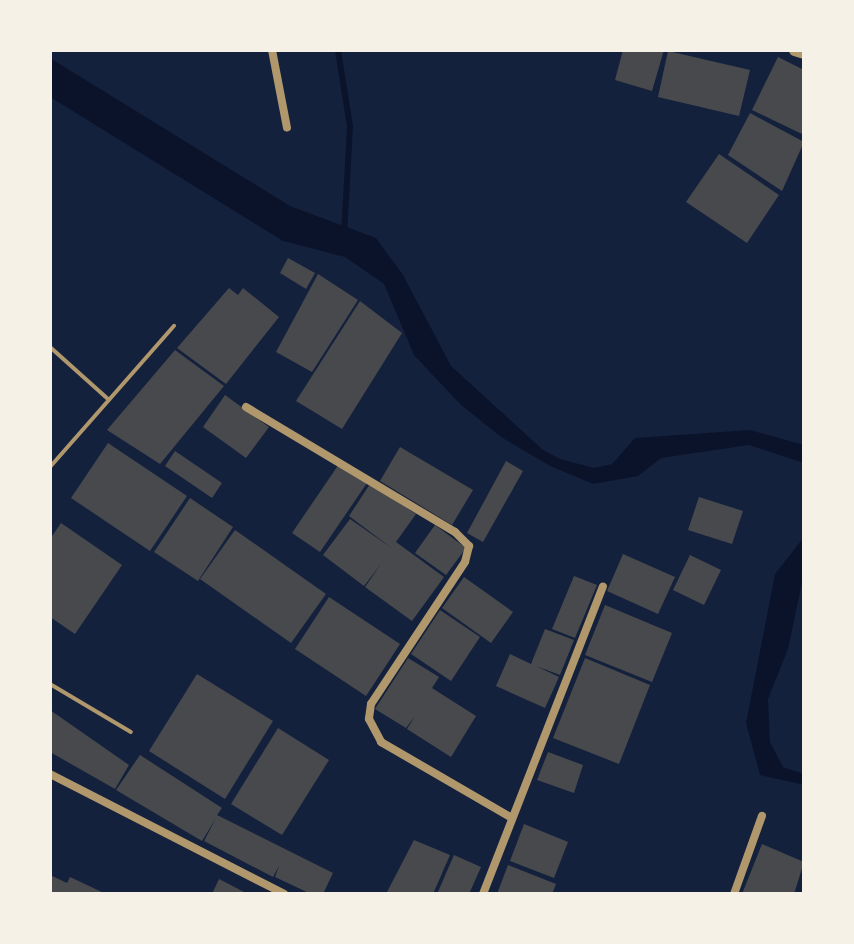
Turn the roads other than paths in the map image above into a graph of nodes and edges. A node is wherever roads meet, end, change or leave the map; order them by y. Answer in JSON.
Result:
{"nodes":[{"id":1,"x":272,"y":50,"type":"edge"},
{"id":2,"x":794,"y":50,"type":"edge"},
{"id":3,"x":804,"y":53,"type":"edge"},
{"id":4,"x":287,"y":128,"type":"dead end"},
{"id":5,"x":174,"y":326,"type":"dead end"},
{"id":6,"x":50,"y":347,"type":"edge"},
{"id":7,"x":109,"y":400,"type":"junction"},
{"id":8,"x":246,"y":407,"type":"dead end"},
{"id":9,"x":50,"y":467,"type":"edge"},
{"id":10,"x":603,"y":587,"type":"dead end"},
{"id":11,"x":50,"y":684,"type":"edge"},
{"id":12,"x":131,"y":732,"type":"dead end"},
{"id":13,"x":50,"y":774,"type":"edge"},
{"id":14,"x":762,"y":816,"type":"dead end"},
{"id":15,"x":512,"y":818,"type":"junction"},
{"id":16,"x":284,"y":894,"type":"edge"},
{"id":17,"x":483,"y":894,"type":"edge"},
{"id":18,"x":734,"y":894,"type":"edge"}],
"edges":[{"from":1,"to":4,"type":"street"},
{"from":2,"to":3,"type":"street"},
{"from":5,"to":7,"type":"lane"},
{"from":6,"to":7,"type":"lane"},
{"from":7,"to":9,"type":"lane"},
{"from":8,"to":15,"type":"street"},
{"from":10,"to":15,"type":"street"},
{"from":11,"to":12,"type":"lane"},
{"from":13,"to":16,"type":"street"},
{"from":14,"to":18,"type":"street"},
{"from":15,"to":17,"type":"street"}]}
